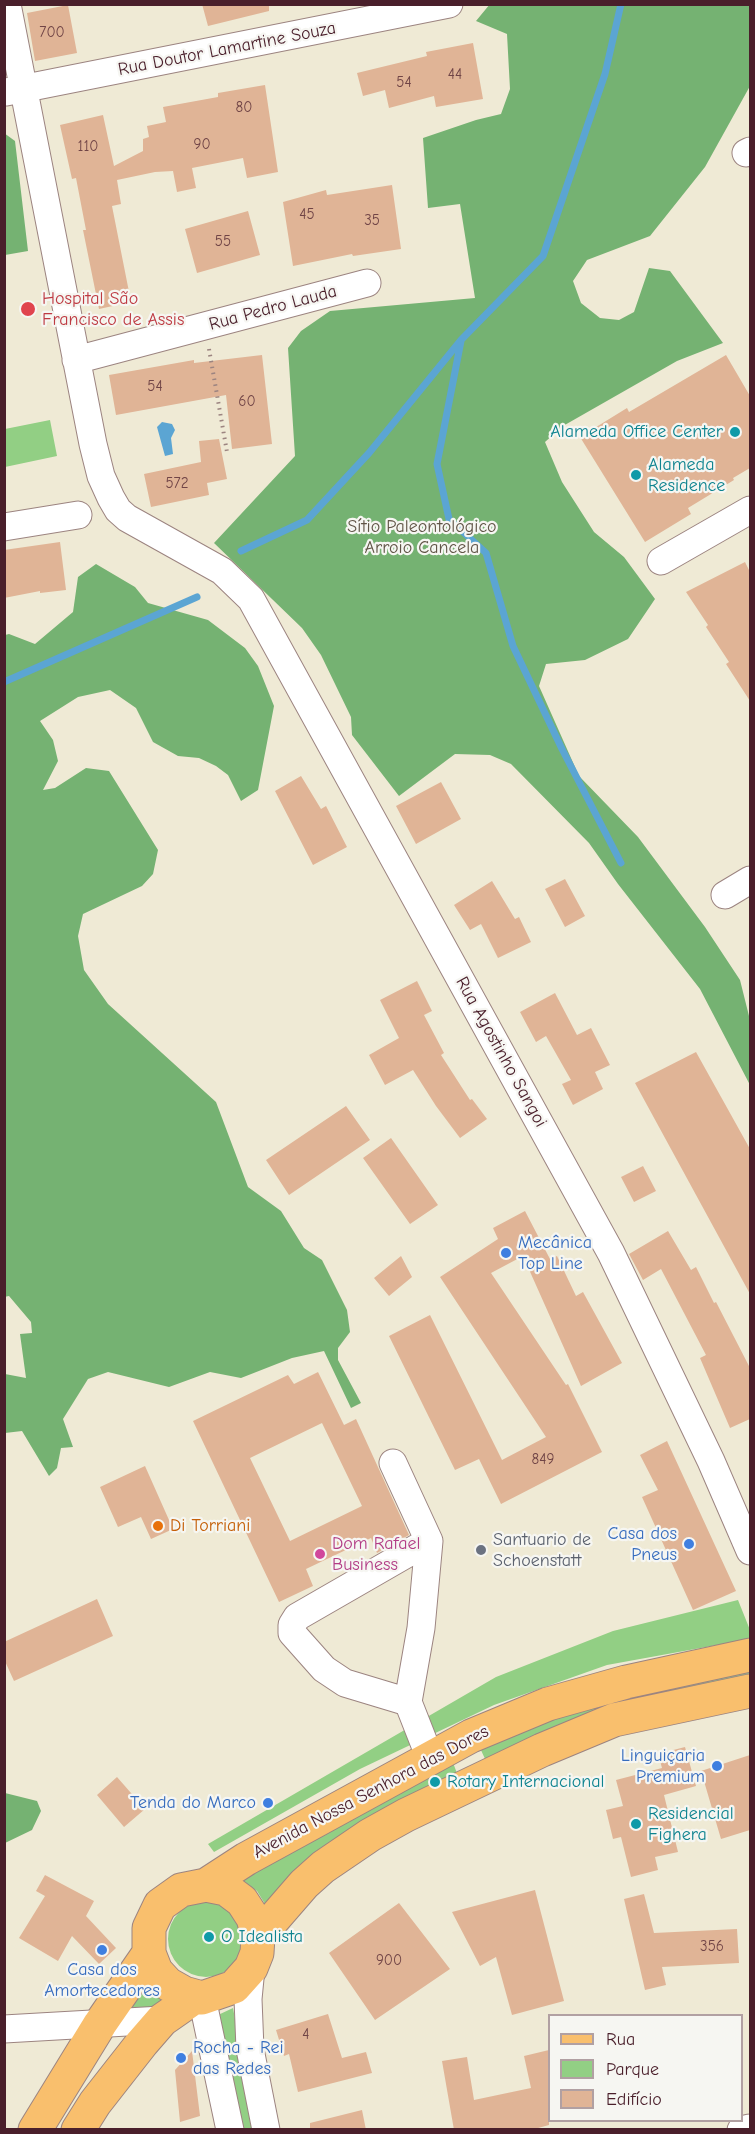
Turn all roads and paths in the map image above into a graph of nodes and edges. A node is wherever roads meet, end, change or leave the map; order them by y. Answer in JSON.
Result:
{"nodes":[{"id":1,"x":7,"y":4,"type":"edge"},
{"id":2,"x":449,"y":4,"type":"edge"},
{"id":3,"x":14,"y":91,"type":"edge"},
{"id":4,"x":367,"y":283,"type":"dead end"},
{"id":5,"x":205,"y":326,"type":"junction"},
{"id":6,"x":76,"y":360,"type":"junction"},
{"id":7,"x":227,"y":452,"type":"dead end"},
{"id":8,"x":750,"y":510,"type":"edge"},
{"id":9,"x":78,"y":515,"type":"dead end"},
{"id":10,"x":4,"y":527,"type":"edge"},
{"id":11,"x":661,"y":561,"type":"dead end"},
{"id":12,"x":750,"y":880,"type":"edge"},
{"id":13,"x":725,"y":895,"type":"dead end"},
{"id":14,"x":393,"y":1463,"type":"dead end"},
{"id":15,"x":429,"y":1541,"type":"junction"},
{"id":16,"x":750,"y":1551,"type":"edge"},
{"id":17,"x":750,"y":1655,"type":"edge"},
{"id":18,"x":750,"y":1691,"type":"edge"},
{"id":19,"x":408,"y":1702,"type":"junction"},
{"id":20,"x":430,"y":1758,"type":"junction"},
{"id":21,"x":206,"y":1885,"type":"junction"},
{"id":22,"x":255,"y":1952,"type":"junction"},
{"id":23,"x":148,"y":1953,"type":"junction"},
{"id":24,"x":198,"y":1998,"type":"junction"},
{"id":25,"x":162,"y":2020,"type":"junction"},
{"id":26,"x":100,"y":2024,"type":"junction"},
{"id":27,"x":4,"y":2029,"type":"edge"},
{"id":28,"x":750,"y":2127,"type":"edge"},
{"id":29,"x":35,"y":2130,"type":"edge"},
{"id":30,"x":78,"y":2130,"type":"edge"},
{"id":31,"x":230,"y":2130,"type":"edge"},
{"id":32,"x":266,"y":2130,"type":"edge"},
{"id":33,"x":741,"y":2130,"type":"edge"}],
"edges":[{"from":1,"to":3,"type":"street","name":"Rua Agostinho Sangoi"},
{"from":2,"to":3,"type":"street","name":"Rua Doutor Lamartine Souza"},
{"from":3,"to":6,"type":"street","name":"Rua Agostinho Sangoi"},
{"from":4,"to":5,"type":"street","name":"Rua Pedro Lauda"},
{"from":5,"to":6,"type":"street","name":"Rua Pedro Lauda"},
{"from":5,"to":7,"type":"path"},
{"from":6,"to":16,"type":"street","name":"Rua Agostinho Sangoi"},
{"from":8,"to":11,"type":"street"},
{"from":9,"to":10,"type":"street"},
{"from":12,"to":13,"type":"street"},
{"from":14,"to":15,"type":"street"},
{"from":15,"to":19,"type":"street"},
{"from":15,"to":19,"type":"street"},
{"from":17,"to":20,"type":"main road","name":"Avenida Nossa Senhora das Dores"},
{"from":18,"to":22,"type":"main road","name":"Avenida Nossa Senhora das Dores"},
{"from":19,"to":20,"type":"street"},
{"from":20,"to":21,"type":"main road","name":"Avenida Nossa Senhora das Dores"},
{"from":21,"to":22,"type":"main road"},
{"from":21,"to":23,"type":"main road"},
{"from":22,"to":24,"type":"main road"},
{"from":22,"to":32,"type":"street"},
{"from":23,"to":24,"type":"main road"},
{"from":23,"to":26,"type":"main road"},
{"from":24,"to":25,"type":"main road"},
{"from":24,"to":31,"type":"street"},
{"from":25,"to":26,"type":"street"},
{"from":25,"to":30,"type":"main road"},
{"from":26,"to":27,"type":"street"},
{"from":26,"to":29,"type":"main road"},
{"from":28,"to":33,"type":"street"}]}
